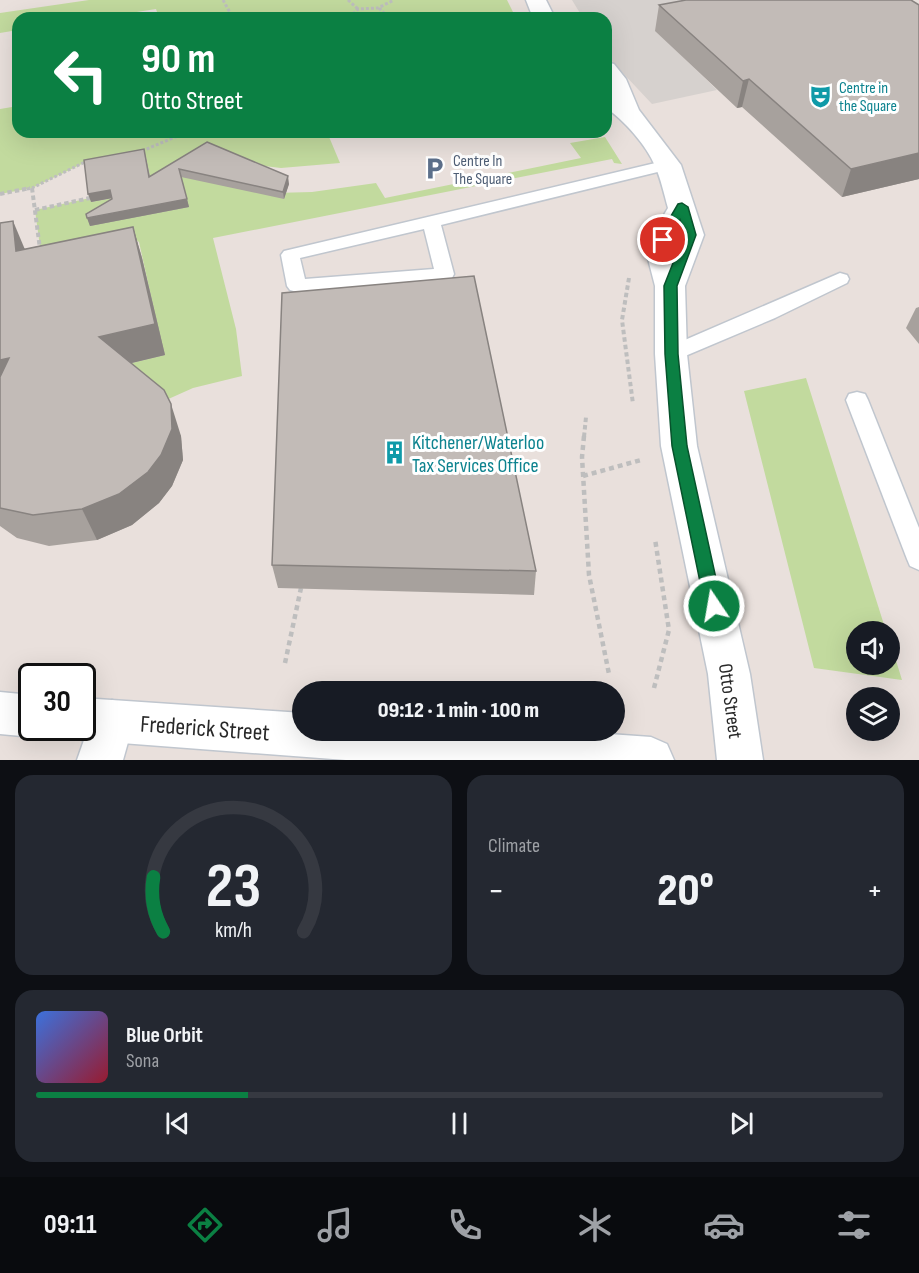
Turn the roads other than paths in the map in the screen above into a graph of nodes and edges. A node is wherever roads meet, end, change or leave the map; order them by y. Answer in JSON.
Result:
{"nodes":[{"id":1,"x":612,"y":76,"type":"edge"},
{"id":2,"x":612,"y":102,"type":"edge"},
{"id":3,"x":628,"y":112,"type":"junction"},
{"id":4,"x":668,"y":165,"type":"junction"},
{"id":5,"x":431,"y":221,"type":"junction"},
{"id":6,"x":840,"y":279,"type":"dead end"},
{"id":7,"x":671,"y":354,"type":"junction"},
{"id":8,"x":857,"y":400,"type":"dead end"},
{"id":9,"x":919,"y":559,"type":"edge"},
{"id":10,"x":0,"y":713,"type":"edge"},
{"id":11,"x":18,"y":715,"type":"edge"},
{"id":12,"x":98,"y":734,"type":"edge"},
{"id":13,"x":651,"y":760,"type":"edge"},
{"id":14,"x":740,"y":760,"type":"edge"}],
"edges":[{"from":1,"to":3,"type":"street","name":"Otto Street"},
{"from":2,"to":3,"type":"street","name":"Otto Street"},
{"from":3,"to":4,"type":"street","name":"Otto Street"},
{"from":4,"to":5,"type":"lane"},
{"from":4,"to":7,"type":"street","name":"Otto Street"},
{"from":5,"to":5,"type":"lane"},
{"from":6,"to":7,"type":"lane"},
{"from":7,"to":14,"type":"street","name":"Otto Street"},
{"from":8,"to":9,"type":"lane"},
{"from":10,"to":11,"type":"street"},
{"from":12,"to":13,"type":"street","name":"Frederick Street"}]}
